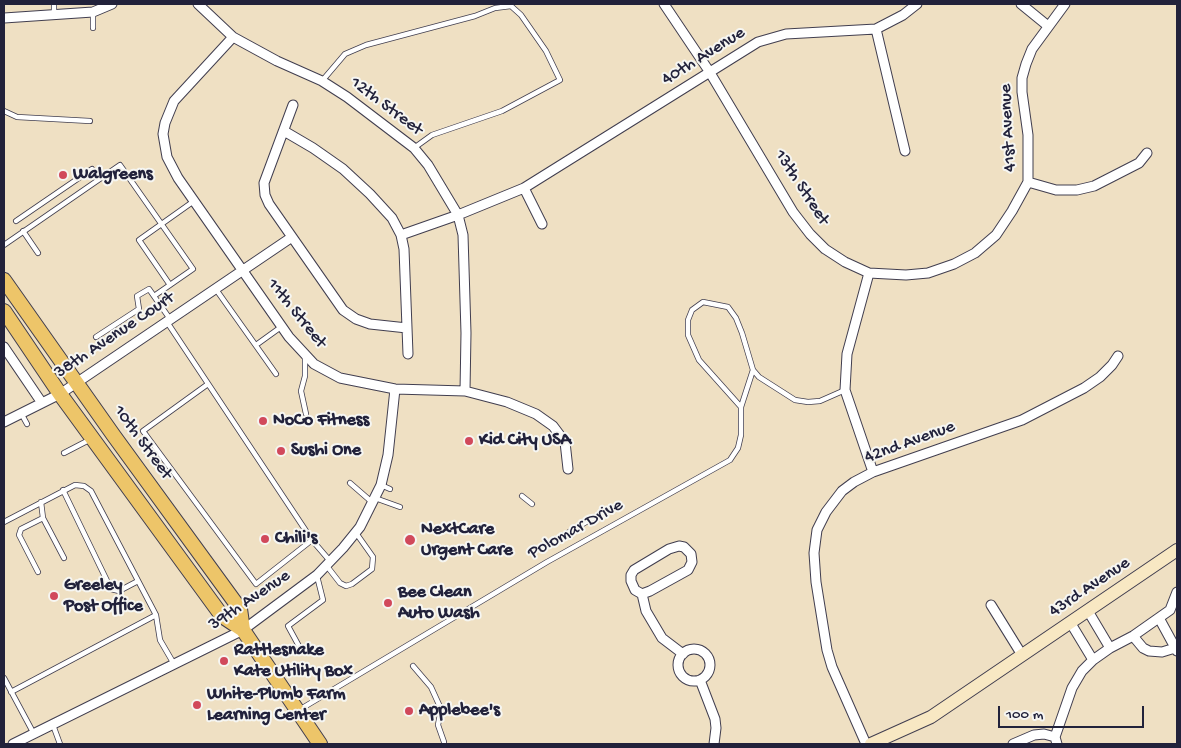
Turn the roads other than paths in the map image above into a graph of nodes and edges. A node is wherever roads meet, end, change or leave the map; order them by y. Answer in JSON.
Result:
{"nodes":[{"id":1,"x":54,"y":4,"type":"edge"},
{"id":2,"x":112,"y":4,"type":"edge"},
{"id":3,"x":198,"y":4,"type":"edge"},
{"id":4,"x":664,"y":4,"type":"edge"},
{"id":5,"x":917,"y":4,"type":"edge"},
{"id":6,"x":1021,"y":4,"type":"edge"},
{"id":7,"x":1065,"y":4,"type":"edge"},
{"id":8,"x":93,"y":12,"type":"junction"},
{"id":9,"x":54,"y":14,"type":"junction"},
{"id":10,"x":4,"y":18,"type":"edge"},
{"id":11,"x":1048,"y":26,"type":"junction"},
{"id":12,"x":93,"y":28,"type":"dead end"},
{"id":13,"x":876,"y":29,"type":"junction"},
{"id":14,"x":233,"y":37,"type":"junction"},
{"id":15,"x":709,"y":71,"type":"junction"},
{"id":16,"x":322,"y":81,"type":"junction"},
{"id":17,"x":293,"y":105,"type":"dead end"},
{"id":18,"x":4,"y":111,"type":"edge"},
{"id":19,"x":90,"y":121,"type":"dead end"},
{"id":20,"x":284,"y":131,"type":"junction"},
{"id":21,"x":414,"y":148,"type":"junction"},
{"id":22,"x":906,"y":151,"type":"dead end"},
{"id":23,"x":1147,"y":153,"type":"dead end"},
{"id":24,"x":92,"y":169,"type":"dead end"},
{"id":25,"x":1028,"y":182,"type":"junction"},
{"id":26,"x":524,"y":188,"type":"junction"},
{"id":27,"x":194,"y":201,"type":"junction"},
{"id":28,"x":458,"y":215,"type":"junction"},
{"id":29,"x":16,"y":221,"type":"dead end"},
{"id":30,"x":162,"y":224,"type":"junction"},
{"id":31,"x":542,"y":224,"type":"dead end"},
{"id":32,"x":23,"y":232,"type":"junction"},
{"id":33,"x":401,"y":235,"type":"junction"},
{"id":34,"x":292,"y":237,"type":"junction"},
{"id":35,"x":4,"y":245,"type":"edge"},
{"id":36,"x":38,"y":253,"type":"dead end"},
{"id":37,"x":241,"y":270,"type":"junction"},
{"id":38,"x":868,"y":273,"type":"junction"},
{"id":39,"x":4,"y":280,"type":"edge"},
{"id":40,"x":170,"y":285,"type":"junction"},
{"id":41,"x":215,"y":288,"type":"junction"},
{"id":42,"x":154,"y":296,"type":"junction"},
{"id":43,"x":4,"y":311,"type":"edge"},
{"id":44,"x":168,"y":320,"type":"junction"},
{"id":45,"x":281,"y":327,"type":"junction"},
{"id":46,"x":407,"y":328,"type":"junction"},
{"id":47,"x":96,"y":337,"type":"dead end"},
{"id":48,"x":256,"y":345,"type":"junction"},
{"id":49,"x":4,"y":346,"type":"edge"},
{"id":50,"x":408,"y":354,"type":"dead end"},
{"id":51,"x":306,"y":356,"type":"junction"},
{"id":52,"x":1118,"y":356,"type":"dead end"},
{"id":53,"x":753,"y":370,"type":"junction"},
{"id":54,"x":276,"y":374,"type":"dead end"},
{"id":55,"x":76,"y":383,"type":"junction"},
{"id":56,"x":208,"y":384,"type":"junction"},
{"id":57,"x":395,"y":389,"type":"junction"},
{"id":58,"x":845,"y":390,"type":"junction"},
{"id":59,"x":465,"y":391,"type":"junction"},
{"id":60,"x":60,"y":394,"type":"junction"},
{"id":61,"x":42,"y":403,"type":"junction"},
{"id":62,"x":741,"y":407,"type":"junction"},
{"id":63,"x":21,"y":413,"type":"junction"},
{"id":64,"x":306,"y":414,"type":"dead end"},
{"id":65,"x":4,"y":422,"type":"edge"},
{"id":66,"x":27,"y":424,"type":"dead end"},
{"id":67,"x":92,"y":438,"type":"junction"},
{"id":68,"x":64,"y":453,"type":"dead end"},
{"id":69,"x":568,"y":469,"type":"dead end"},
{"id":70,"x":873,"y":472,"type":"junction"},
{"id":71,"x":350,"y":482,"type":"dead end"},
{"id":72,"x":381,"y":485,"type":"junction"},
{"id":73,"x":390,"y":489,"type":"dead end"},
{"id":74,"x":63,"y":490,"type":"junction"},
{"id":75,"x":522,"y":496,"type":"dead end"},
{"id":76,"x":374,"y":501,"type":"junction"},
{"id":77,"x":41,"y":502,"type":"junction"},
{"id":78,"x":532,"y":504,"type":"dead end"},
{"id":79,"x":400,"y":508,"type":"dead end"},
{"id":80,"x":43,"y":518,"type":"junction"},
{"id":81,"x":593,"y":518,"type":"dead end"},
{"id":82,"x":4,"y":522,"type":"edge"},
{"id":83,"x":355,"y":533,"type":"junction"},
{"id":84,"x":312,"y":540,"type":"junction"},
{"id":85,"x":552,"y":542,"type":"dead end"},
{"id":86,"x":1177,"y":550,"type":"edge"},
{"id":87,"x":64,"y":558,"type":"dead end"},
{"id":88,"x":328,"y":563,"type":"junction"},
{"id":89,"x":38,"y":572,"type":"dead end"},
{"id":90,"x":317,"y":575,"type":"junction"},
{"id":91,"x":138,"y":582,"type":"junction"},
{"id":92,"x":1177,"y":592,"type":"edge"},
{"id":93,"x":642,"y":594,"type":"junction"},
{"id":94,"x":991,"y":605,"type":"dead end"},
{"id":95,"x":1088,"y":611,"type":"junction"},
{"id":96,"x":156,"y":615,"type":"junction"},
{"id":97,"x":1159,"y":618,"type":"junction"},
{"id":98,"x":1070,"y":622,"type":"junction"},
{"id":99,"x":242,"y":630,"type":"junction"},
{"id":100,"x":1133,"y":636,"type":"junction"},
{"id":101,"x":300,"y":648,"type":"dead end"},
{"id":102,"x":1110,"y":648,"type":"junction"},
{"id":103,"x":1176,"y":650,"type":"edge"},
{"id":104,"x":683,"y":654,"type":"junction"},
{"id":105,"x":1022,"y":655,"type":"junction"},
{"id":106,"x":1093,"y":660,"type":"junction"},
{"id":107,"x":174,"y":665,"type":"junction"},
{"id":108,"x":413,"y":666,"type":"dead end"},
{"id":109,"x":4,"y":678,"type":"edge"},
{"id":110,"x":700,"y":680,"type":"junction"},
{"id":111,"x":11,"y":692,"type":"junction"},
{"id":112,"x":298,"y":710,"type":"junction"},
{"id":113,"x":53,"y":725,"type":"junction"},
{"id":114,"x":34,"y":734,"type":"junction"},
{"id":115,"x":1056,"y":741,"type":"edge"},
{"id":116,"x":13,"y":744,"type":"edge"},
{"id":117,"x":60,"y":744,"type":"edge"},
{"id":118,"x":320,"y":744,"type":"edge"},
{"id":119,"x":444,"y":744,"type":"edge"},
{"id":120,"x":714,"y":744,"type":"edge"},
{"id":121,"x":866,"y":744,"type":"edge"},
{"id":122,"x":871,"y":744,"type":"edge"},
{"id":123,"x":1013,"y":744,"type":"edge"}],
"edges":[{"from":1,"to":9,"type":"lane"},
{"from":2,"to":8,"type":"street"},
{"from":3,"to":14,"type":"street","name":"12th Street"},
{"from":4,"to":15,"type":"street","name":"13th Street"},
{"from":5,"to":13,"type":"street","name":"40th Avenue"},
{"from":6,"to":11,"type":"street"},
{"from":7,"to":11,"type":"street","name":"41st Avenue"},
{"from":8,"to":9,"type":"street"},
{"from":8,"to":12,"type":"lane"},
{"from":9,"to":10,"type":"street"},
{"from":11,"to":25,"type":"street","name":"41st Avenue"},
{"from":13,"to":15,"type":"street","name":"40th Avenue"},
{"from":13,"to":22,"type":"street"},
{"from":14,"to":16,"type":"street","name":"12th Street"},
{"from":14,"to":27,"type":"street","name":"11th Street"},
{"from":15,"to":26,"type":"street","name":"40th Avenue"},
{"from":15,"to":38,"type":"street","name":"13th Street"},
{"from":16,"to":21,"type":"street","name":"12th Street"},
{"from":16,"to":21,"type":"lane"},
{"from":17,"to":20,"type":"street"},
{"from":18,"to":19,"type":"lane"},
{"from":20,"to":33,"type":"street"},
{"from":20,"to":34,"type":"street"},
{"from":21,"to":28,"type":"street","name":"12th Street"},
{"from":23,"to":25,"type":"street"},
{"from":24,"to":29,"type":"lane"},
{"from":25,"to":38,"type":"street","name":"41st Avenue"},
{"from":26,"to":28,"type":"street","name":"40th Avenue"},
{"from":26,"to":31,"type":"street"},
{"from":27,"to":30,"type":"lane"},
{"from":27,"to":37,"type":"street","name":"11th Street"},
{"from":28,"to":33,"type":"street","name":"40th Avenue"},
{"from":28,"to":59,"type":"street","name":"12th Street"},
{"from":30,"to":32,"type":"lane"},
{"from":30,"to":40,"type":"lane"},
{"from":30,"to":40,"type":"lane"},
{"from":32,"to":35,"type":"lane"},
{"from":32,"to":36,"type":"lane"},
{"from":33,"to":46,"type":"street"},
{"from":34,"to":37,"type":"street","name":"38th Avenue Court"},
{"from":34,"to":46,"type":"street"},
{"from":37,"to":41,"type":"street","name":"38th Avenue Court"},
{"from":37,"to":45,"type":"street","name":"11th Street"},
{"from":38,"to":58,"type":"street"},
{"from":39,"to":55,"type":"main road","name":"10th Street"},
{"from":40,"to":42,"type":"lane"},
{"from":41,"to":44,"type":"street","name":"38th Avenue Court"},
{"from":41,"to":48,"type":"lane"},
{"from":42,"to":44,"type":"lane"},
{"from":42,"to":47,"type":"lane"},
{"from":43,"to":60,"type":"main road","name":"10th Street"},
{"from":44,"to":55,"type":"street","name":"38th Avenue Court"},
{"from":44,"to":56,"type":"lane"},
{"from":45,"to":48,"type":"lane"},
{"from":45,"to":51,"type":"street","name":"11th Street"},
{"from":46,"to":50,"type":"street"},
{"from":48,"to":54,"type":"lane"},
{"from":49,"to":61,"type":"street"},
{"from":51,"to":57,"type":"street","name":"11th Street"},
{"from":51,"to":64,"type":"lane"},
{"from":52,"to":70,"type":"street","name":"42nd Avenue"},
{"from":53,"to":58,"type":"lane"},
{"from":53,"to":62,"type":"lane","name":"Polomar Drive"},
{"from":53,"to":62,"type":"lane"},
{"from":55,"to":60,"type":"street","name":"38th Avenue Court"},
{"from":55,"to":99,"type":"main road","name":"10th Street"},
{"from":56,"to":84,"type":"lane"},
{"from":56,"to":84,"type":"lane"},
{"from":57,"to":59,"type":"street","name":"11th Street"},
{"from":57,"to":72,"type":"street","name":"39th Avenue"},
{"from":58,"to":70,"type":"street"},
{"from":59,"to":69,"type":"street","name":"11th Street"},
{"from":60,"to":61,"type":"street","name":"38th Avenue Court"},
{"from":60,"to":67,"type":"main road","name":"10th Street"},
{"from":61,"to":63,"type":"street","name":"38th Avenue Court"},
{"from":62,"to":112,"type":"lane","name":"Polomar Drive"},
{"from":63,"to":65,"type":"street","name":"38th Avenue Court"},
{"from":63,"to":66,"type":"lane"},
{"from":67,"to":68,"type":"lane"},
{"from":67,"to":99,"type":"main road","name":"10th Street"},
{"from":70,"to":121,"type":"street","name":"42nd Avenue"},
{"from":71,"to":76,"type":"lane"},
{"from":72,"to":73,"type":"lane"},
{"from":72,"to":76,"type":"street","name":"39th Avenue"},
{"from":74,"to":77,"type":"lane"},
{"from":74,"to":91,"type":"lane"},
{"from":74,"to":91,"type":"lane"},
{"from":75,"to":78,"type":"lane"},
{"from":76,"to":79,"type":"lane"},
{"from":76,"to":83,"type":"street","name":"39th Avenue"},
{"from":77,"to":80,"type":"lane"},
{"from":77,"to":82,"type":"lane"},
{"from":80,"to":87,"type":"lane"},
{"from":80,"to":89,"type":"lane"},
{"from":81,"to":85,"type":"lane"},
{"from":83,"to":88,"type":"street","name":"39th Avenue"},
{"from":83,"to":88,"type":"lane"},
{"from":84,"to":88,"type":"lane"},
{"from":86,"to":95,"type":"street","name":"43rd Avenue"},
{"from":88,"to":90,"type":"street","name":"39th Avenue"},
{"from":90,"to":99,"type":"street","name":"39th Avenue"},
{"from":90,"to":101,"type":"lane"},
{"from":91,"to":96,"type":"lane"},
{"from":92,"to":97,"type":"street"},
{"from":93,"to":93,"type":"street"},
{"from":93,"to":104,"type":"street"},
{"from":94,"to":105,"type":"street"},
{"from":95,"to":98,"type":"street","name":"43rd Avenue"},
{"from":95,"to":102,"type":"street"},
{"from":96,"to":107,"type":"lane"},
{"from":96,"to":111,"type":"lane"},
{"from":97,"to":100,"type":"street"},
{"from":97,"to":103,"type":"street"},
{"from":98,"to":105,"type":"street","name":"43rd Avenue"},
{"from":98,"to":106,"type":"street"},
{"from":99,"to":107,"type":"street","name":"39th Avenue"},
{"from":99,"to":112,"type":"main road","name":"10th Street"},
{"from":100,"to":102,"type":"street"},
{"from":100,"to":103,"type":"street"},
{"from":102,"to":106,"type":"street"},
{"from":104,"to":110,"type":"street"},
{"from":104,"to":110,"type":"street"},
{"from":105,"to":122,"type":"street","name":"43rd Avenue"},
{"from":106,"to":115,"type":"street"},
{"from":107,"to":113,"type":"street","name":"39th Avenue"},
{"from":108,"to":119,"type":"lane"},
{"from":109,"to":111,"type":"lane"},
{"from":110,"to":120,"type":"street"},
{"from":111,"to":114,"type":"lane"},
{"from":112,"to":118,"type":"main road","name":"10th Street"},
{"from":113,"to":114,"type":"street","name":"39th Avenue"},
{"from":113,"to":117,"type":"lane"},
{"from":114,"to":116,"type":"street","name":"39th Avenue"},
{"from":115,"to":123,"type":"street"}]}
